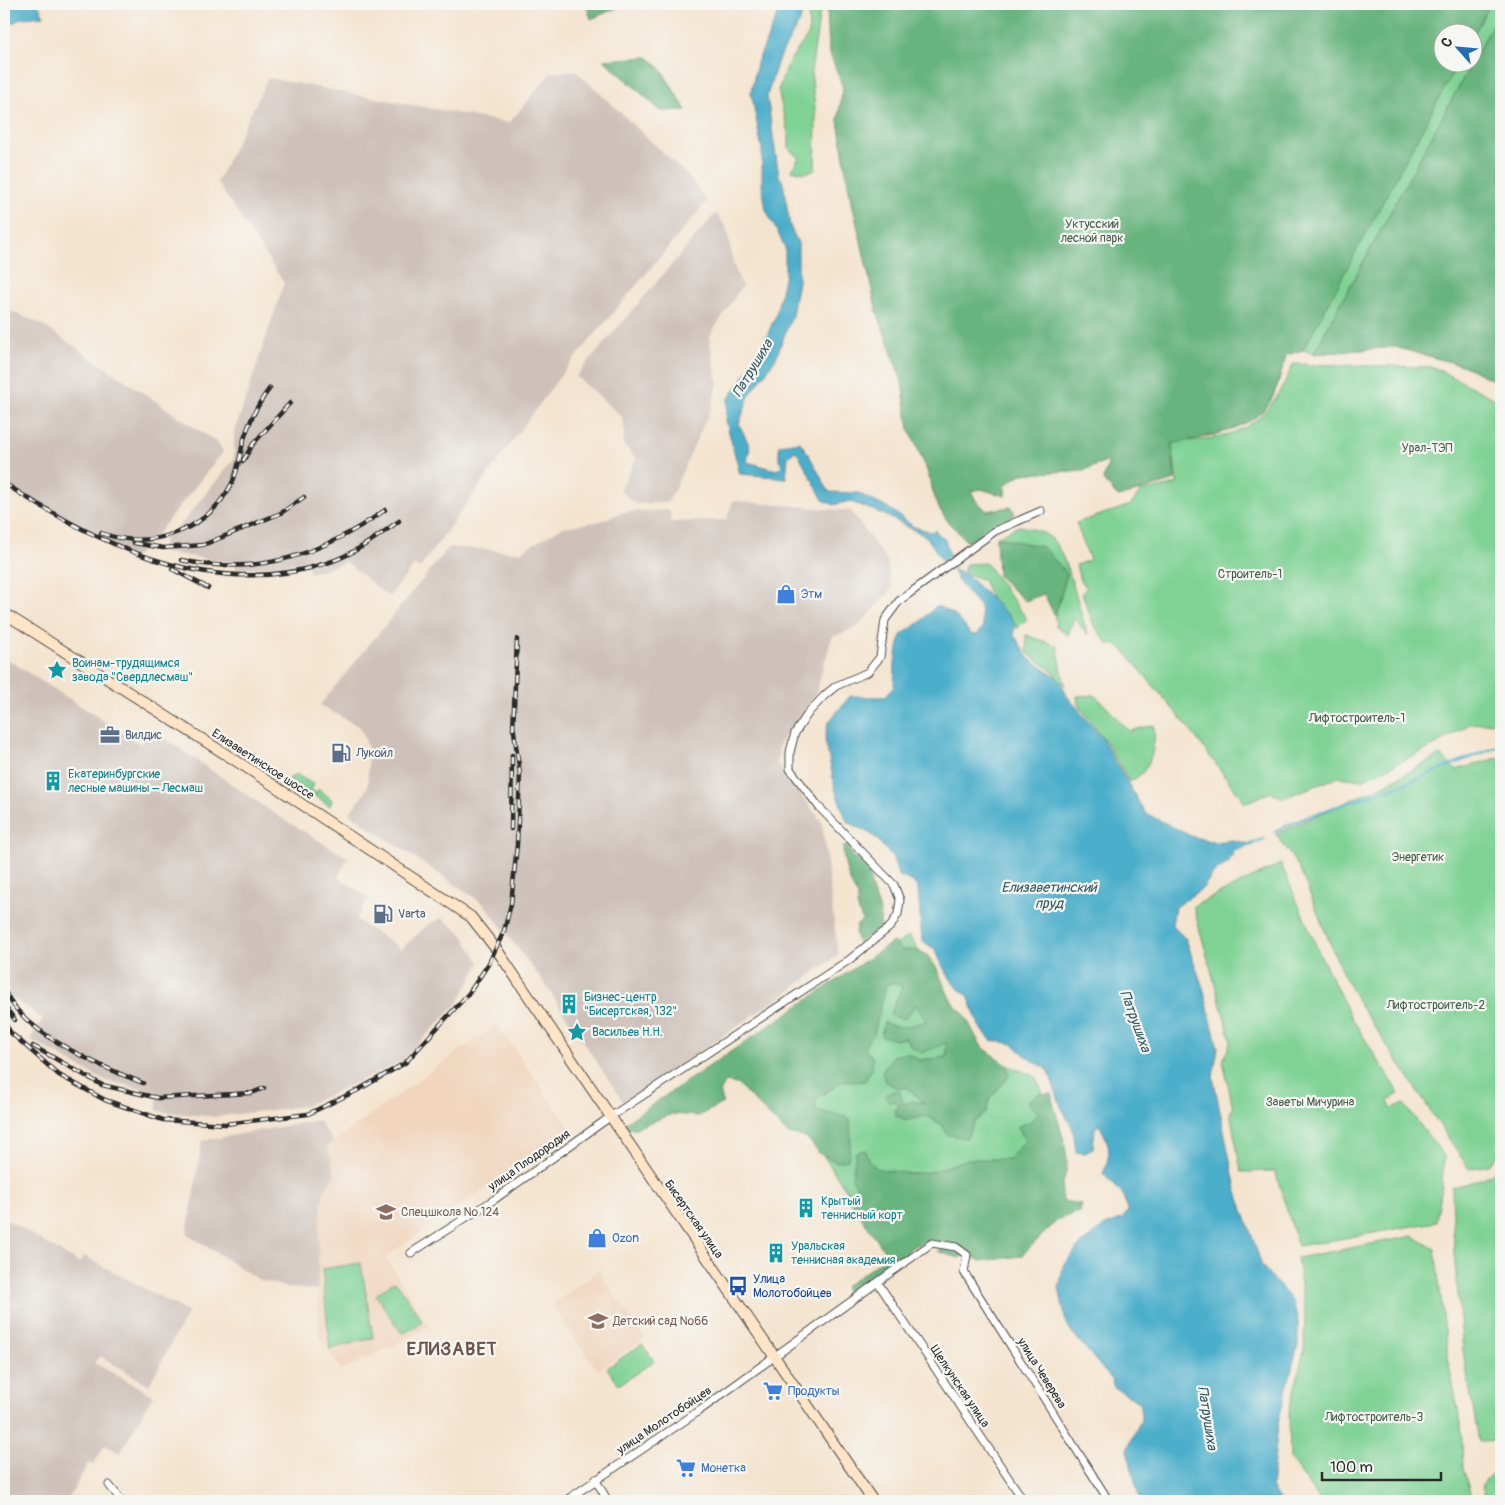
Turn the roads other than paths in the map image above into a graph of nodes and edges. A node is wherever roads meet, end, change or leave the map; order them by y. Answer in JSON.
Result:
{"nodes":[{"id":1,"x":1041,"y":511,"type":"dead end"},
{"id":2,"x":4,"y":613,"type":"edge"},
{"id":3,"x":496,"y":950,"type":"joint"},
{"id":4,"x":610,"y":1117,"type":"junction"},
{"id":5,"x":411,"y":1253,"type":"dead end"},
{"id":6,"x":967,"y":1255,"type":"joint"},
{"id":7,"x":878,"y":1283,"type":"junction"},
{"id":8,"x":776,"y":1357,"type":"junction"},
{"id":9,"x":595,"y":1480,"type":"junction"},
{"id":10,"x":108,"y":1485,"type":"dead end"},
{"id":11,"x":122,"y":1501,"type":"edge"},
{"id":12,"x":565,"y":1501,"type":"edge"},
{"id":13,"x":608,"y":1501,"type":"edge"},
{"id":14,"x":873,"y":1501,"type":"edge"},
{"id":15,"x":1024,"y":1501,"type":"edge"},
{"id":16,"x":1109,"y":1501,"type":"edge"}],
"edges":[{"from":1,"to":4,"type":"street","name":"улица Плодородия"},
{"from":2,"to":3,"type":"main road","name":"Елизаветинское шоссе"},
{"from":3,"to":4,"type":"main road","name":"Бисертская улица"},
{"from":4,"to":5,"type":"street","name":"улица Плодородия"},
{"from":4,"to":8,"type":"main road","name":"Бисертская улица"},
{"from":6,"to":7,"type":"street","name":"улица Молотобойцев"},
{"from":6,"to":16,"type":"street","name":"улица Чеверева"},
{"from":7,"to":8,"type":"street","name":"улица Молотобойцев"},
{"from":7,"to":15,"type":"street","name":"Щелкунская улица"},
{"from":8,"to":9,"type":"street","name":"улица Молотобойцев"},
{"from":8,"to":14,"type":"main road","name":"Бисертская улица"},
{"from":9,"to":12,"type":"street","name":"улица Молотобойцев"},
{"from":9,"to":13,"type":"street"},
{"from":10,"to":11,"type":"street"}]}
